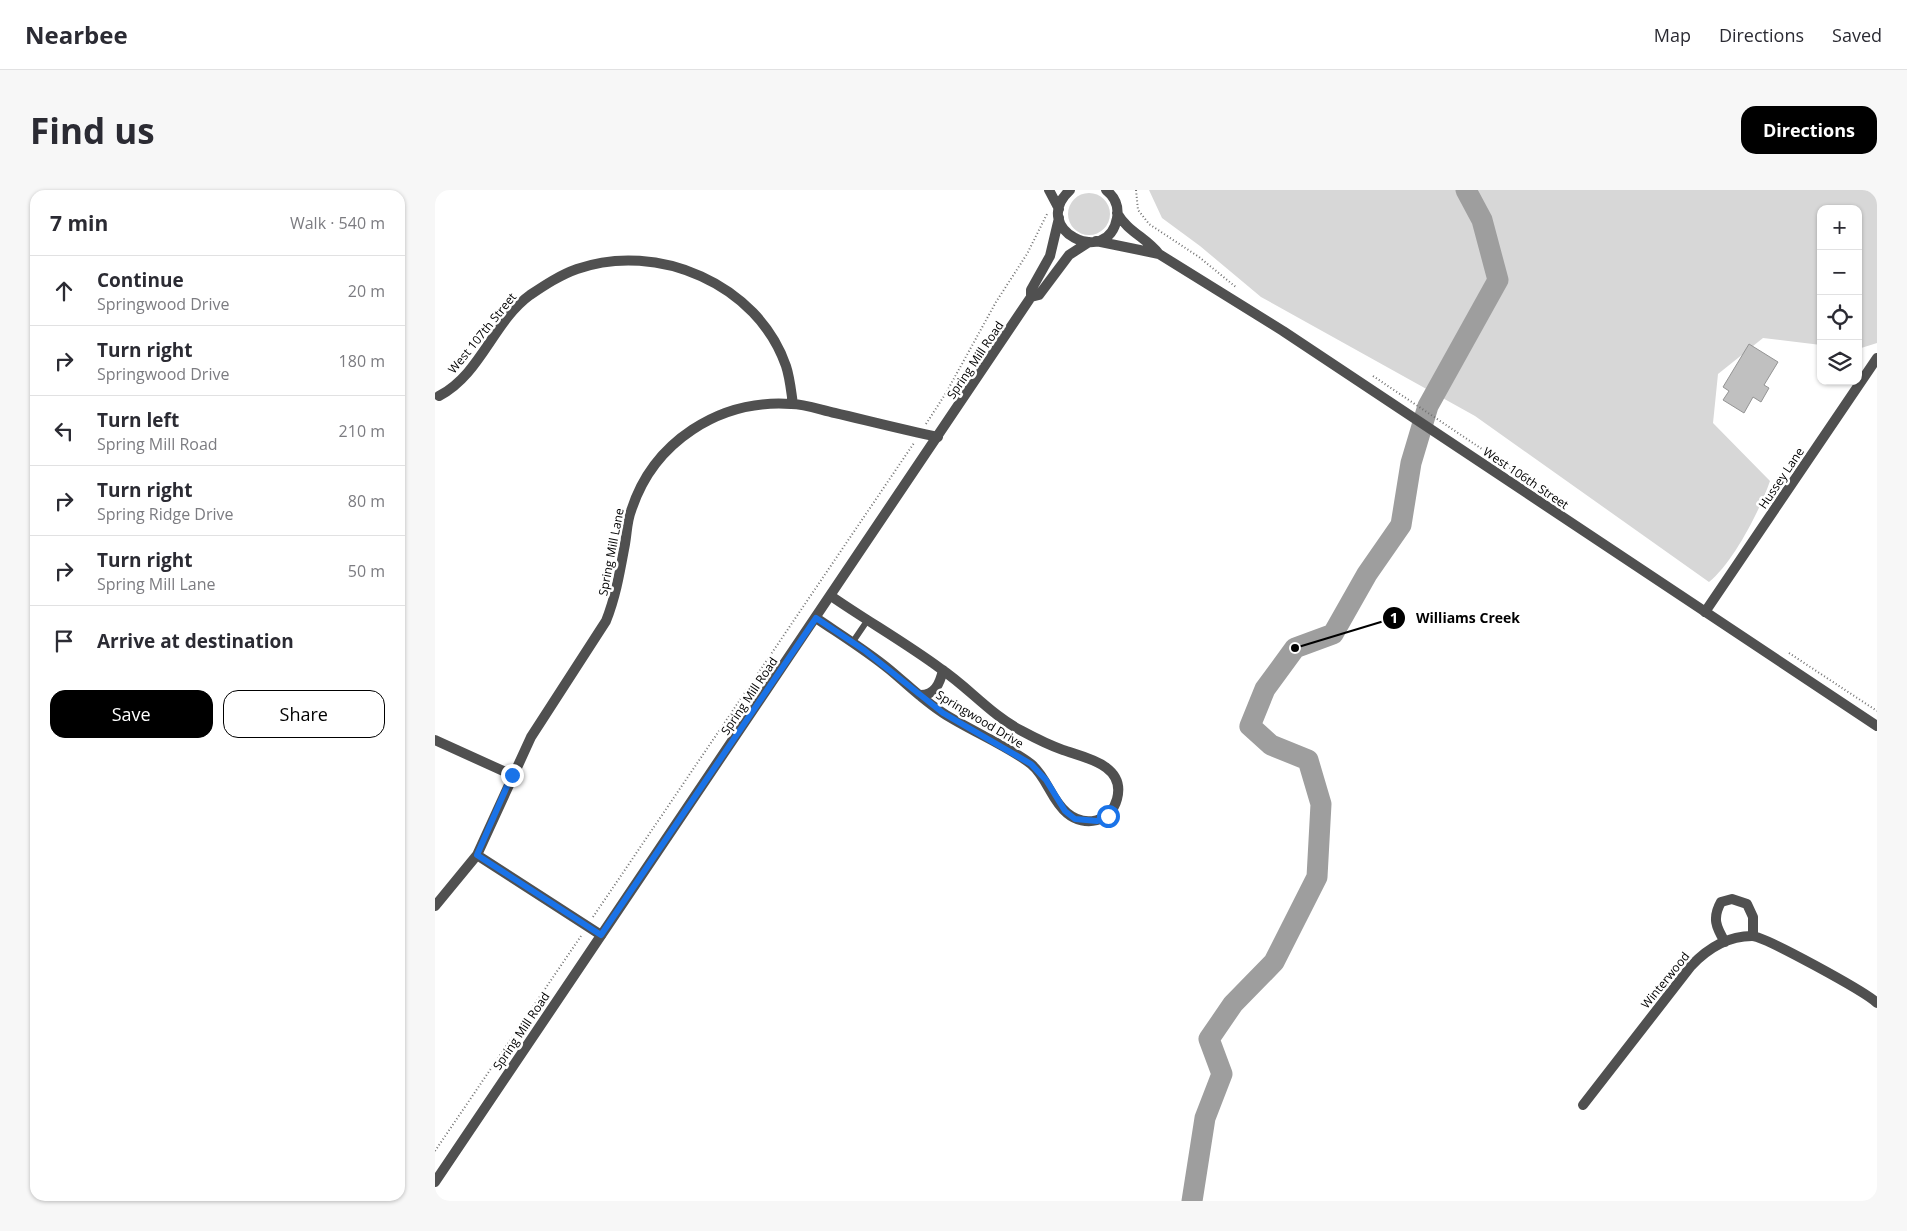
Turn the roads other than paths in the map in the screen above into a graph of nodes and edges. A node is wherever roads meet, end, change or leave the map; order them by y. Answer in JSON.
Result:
{"nodes":[{"id":1,"x":1049,"y":190,"type":"edge"},
{"id":2,"x":1069,"y":190,"type":"edge"},
{"id":3,"x":1106,"y":190,"type":"edge"},
{"id":4,"x":1119,"y":190,"type":"edge"},
{"id":5,"x":1117,"y":208,"type":"junction"},
{"id":6,"x":1055,"y":213,"type":"junction"},
{"id":7,"x":1093,"y":242,"type":"junction"},
{"id":8,"x":1159,"y":254,"type":"junction"},
{"id":9,"x":1031,"y":297,"type":"junction"},
{"id":10,"x":1877,"y":358,"type":"edge"},
{"id":11,"x":439,"y":396,"type":"dead end"},
{"id":12,"x":793,"y":404,"type":"junction"},
{"id":13,"x":938,"y":437,"type":"junction"},
{"id":14,"x":831,"y":596,"type":"junction"},
{"id":15,"x":1705,"y":612,"type":"junction"},
{"id":16,"x":816,"y":618,"type":"junction"},
{"id":17,"x":867,"y":621,"type":"junction"},
{"id":18,"x":853,"y":642,"type":"junction"},
{"id":19,"x":943,"y":670,"type":"junction"},
{"id":20,"x":919,"y":695,"type":"junction"},
{"id":21,"x":1877,"y":726,"type":"edge"},
{"id":22,"x":435,"y":740,"type":"edge"},
{"id":23,"x":512,"y":775,"type":"junction"},
{"id":24,"x":477,"y":855,"type":"junction"},
{"id":25,"x":435,"y":906,"type":"edge"},
{"id":26,"x":601,"y":935,"type":"junction"},
{"id":27,"x":1753,"y":936,"type":"junction"},
{"id":28,"x":1725,"y":942,"type":"junction"},
{"id":29,"x":1877,"y":1003,"type":"edge"},
{"id":30,"x":1583,"y":1105,"type":"dead end"},
{"id":31,"x":435,"y":1182,"type":"edge"}],
"edges":[{"from":1,"to":6,"type":"street"},
{"from":2,"to":6,"type":"street","name":"Spring Mill Road"},
{"from":3,"to":5,"type":"street","name":"West 106th Street"},
{"from":4,"to":5,"type":"street"},
{"from":5,"to":7,"type":"street","name":"Spring Mill Road"},
{"from":5,"to":8,"type":"street","name":"West 106th Street"},
{"from":6,"to":7,"type":"street","name":"West 106th Street"},
{"from":6,"to":9,"type":"street","name":"Spring Mill Road"},
{"from":7,"to":8,"type":"street","name":"West 106th Street"},
{"from":7,"to":9,"type":"street","name":"Spring Mill Road"},
{"from":8,"to":15,"type":"street","name":"West 106th Street"},
{"from":9,"to":13,"type":"street","name":"Spring Mill Road"},
{"from":10,"to":15,"type":"street","name":"Hussey Lane"},
{"from":11,"to":12,"type":"street","name":"West 107th Street"},
{"from":12,"to":13,"type":"street","name":"Spring Mill Lane"},
{"from":12,"to":23,"type":"street","name":"Spring Mill Lane"},
{"from":13,"to":14,"type":"street","name":"Spring Mill Road"},
{"from":14,"to":16,"type":"street","name":"Spring Mill Road"},
{"from":14,"to":17,"type":"street","name":"Springwood Drive"},
{"from":15,"to":21,"type":"street","name":"West 106th Street"},
{"from":16,"to":18,"type":"street","name":"Springwood Drive"},
{"from":16,"to":26,"type":"street","name":"Spring Mill Road"},
{"from":17,"to":18,"type":"lane"},
{"from":17,"to":19,"type":"street","name":"Springwood Drive"},
{"from":18,"to":20,"type":"street","name":"Springwood Drive"},
{"from":19,"to":20,"type":"street"},
{"from":19,"to":20,"type":"street","name":"Springwood Drive"},
{"from":22,"to":23,"type":"street"},
{"from":23,"to":24,"type":"street","name":"Spring Mill Lane"},
{"from":24,"to":25,"type":"street","name":"Spring Mill Lane"},
{"from":24,"to":26,"type":"street"},
{"from":26,"to":31,"type":"street","name":"Spring Mill Road"},
{"from":27,"to":28,"type":"street","name":"Winterwood"},
{"from":27,"to":28,"type":"street"},
{"from":27,"to":29,"type":"street"},
{"from":28,"to":30,"type":"street","name":"Winterwood"}]}
